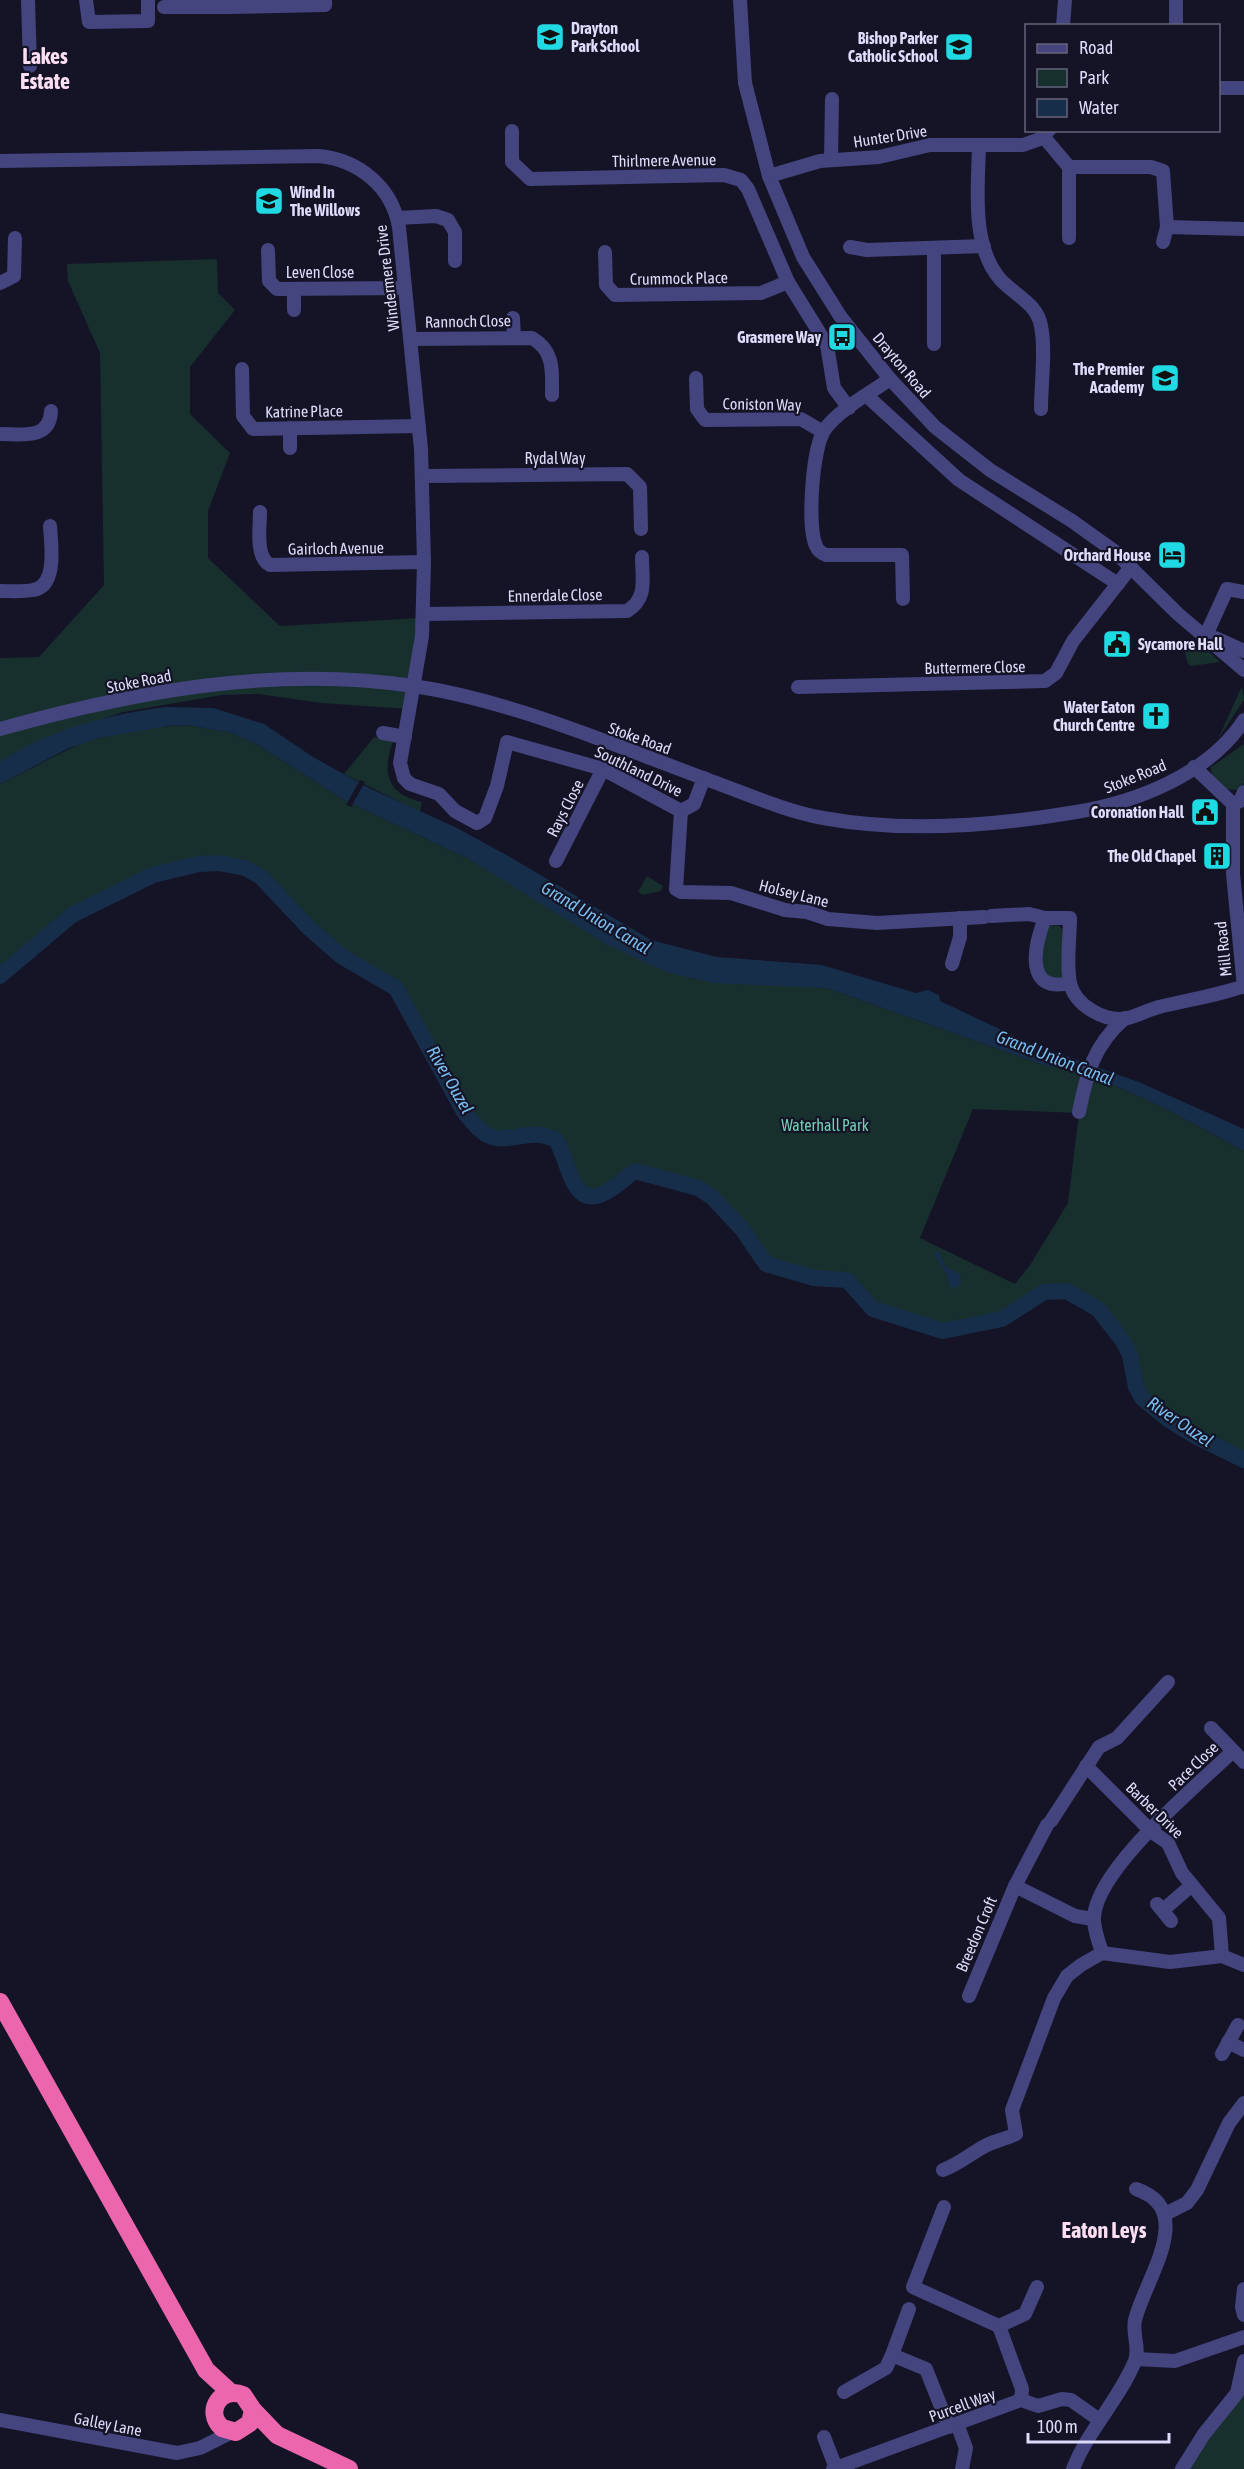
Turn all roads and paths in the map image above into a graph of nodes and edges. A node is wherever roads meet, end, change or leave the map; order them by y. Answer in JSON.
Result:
{"nodes":[{"id":1,"x":28,"y":0,"type":"edge"},
{"id":2,"x":86,"y":0,"type":"edge"},
{"id":3,"x":148,"y":0,"type":"edge"},
{"id":4,"x":740,"y":0,"type":"edge"},
{"id":5,"x":1065,"y":0,"type":"edge"},
{"id":6,"x":1176,"y":0,"type":"edge"},
{"id":7,"x":325,"y":2,"type":"edge"},
{"id":8,"x":228,"y":3,"type":"edge"},
{"id":9,"x":164,"y":7,"type":"dead end"},
{"id":10,"x":1064,"y":24,"type":"edge"},
{"id":11,"x":1176,"y":24,"type":"edge"},
{"id":12,"x":30,"y":66,"type":"dead end"},
{"id":13,"x":1220,"y":88,"type":"edge"},
{"id":14,"x":1244,"y":88,"type":"edge"},
{"id":15,"x":832,"y":99,"type":"dead end"},
{"id":16,"x":512,"y":131,"type":"dead end"},
{"id":17,"x":1046,"y":134,"type":"edge"},
{"id":18,"x":979,"y":147,"type":"junction"},
{"id":19,"x":831,"y":160,"type":"junction"},
{"id":20,"x":0,"y":161,"type":"edge"},
{"id":21,"x":1069,"y":167,"type":"junction"},
{"id":22,"x":769,"y":176,"type":"junction"},
{"id":23,"x":397,"y":218,"type":"junction"},
{"id":24,"x":1167,"y":227,"type":"junction"},
{"id":25,"x":1244,"y":229,"type":"edge"},
{"id":26,"x":15,"y":238,"type":"dead end"},
{"id":27,"x":1069,"y":238,"type":"dead end"},
{"id":28,"x":1163,"y":242,"type":"dead end"},
{"id":29,"x":984,"y":246,"type":"junction"},
{"id":30,"x":850,"y":248,"type":"dead end"},
{"id":31,"x":934,"y":249,"type":"junction"},
{"id":32,"x":268,"y":250,"type":"dead end"},
{"id":33,"x":605,"y":252,"type":"dead end"},
{"id":34,"x":455,"y":261,"type":"dead end"},
{"id":35,"x":788,"y":282,"type":"junction"},
{"id":36,"x":0,"y":283,"type":"edge"},
{"id":37,"x":405,"y":288,"type":"junction"},
{"id":38,"x":294,"y":289,"type":"junction"},
{"id":39,"x":294,"y":310,"type":"dead end"},
{"id":40,"x":513,"y":318,"type":"dead end"},
{"id":41,"x":514,"y":337,"type":"junction"},
{"id":42,"x":411,"y":339,"type":"junction"},
{"id":43,"x":934,"y":344,"type":"dead end"},
{"id":44,"x":242,"y":369,"type":"dead end"},
{"id":45,"x":696,"y":378,"type":"dead end"},
{"id":46,"x":890,"y":379,"type":"junction"},
{"id":47,"x":552,"y":395,"type":"dead end"},
{"id":48,"x":867,"y":396,"type":"junction"},
{"id":49,"x":849,"y":408,"type":"junction"},
{"id":50,"x":1041,"y":409,"type":"dead end"},
{"id":51,"x":51,"y":411,"type":"dead end"},
{"id":52,"x":419,"y":426,"type":"junction"},
{"id":53,"x":290,"y":428,"type":"junction"},
{"id":54,"x":823,"y":432,"type":"junction"},
{"id":55,"x":0,"y":434,"type":"edge"},
{"id":56,"x":290,"y":448,"type":"dead end"},
{"id":57,"x":423,"y":476,"type":"junction"},
{"id":58,"x":260,"y":512,"type":"dead end"},
{"id":59,"x":50,"y":526,"type":"dead end"},
{"id":60,"x":641,"y":529,"type":"dead end"},
{"id":61,"x":642,"y":557,"type":"dead end"},
{"id":62,"x":424,"y":562,"type":"junction"},
{"id":63,"x":1131,"y":567,"type":"junction"},
{"id":64,"x":1118,"y":584,"type":"junction"},
{"id":65,"x":0,"y":591,"type":"edge"},
{"id":66,"x":1244,"y":592,"type":"edge"},
{"id":67,"x":903,"y":599,"type":"dead end"},
{"id":68,"x":424,"y":614,"type":"junction"},
{"id":69,"x":1207,"y":636,"type":"junction"},
{"id":70,"x":1244,"y":651,"type":"edge"},
{"id":71,"x":1244,"y":670,"type":"edge"},
{"id":72,"x":415,"y":686,"type":"junction"},
{"id":73,"x":798,"y":687,"type":"dead end"},
{"id":74,"x":1244,"y":720,"type":"edge"},
{"id":75,"x":0,"y":729,"type":"edge"},
{"id":76,"x":384,"y":733,"type":"dead end"},
{"id":77,"x":405,"y":737,"type":"junction"},
{"id":78,"x":507,"y":742,"type":"joint"},
{"id":79,"x":1194,"y":767,"type":"junction"},
{"id":80,"x":603,"y":769,"type":"junction"},
{"id":81,"x":704,"y":778,"type":"junction"},
{"id":82,"x":1244,"y":792,"type":"edge"},
{"id":83,"x":1233,"y":804,"type":"junction"},
{"id":84,"x":681,"y":810,"type":"junction"},
{"id":85,"x":556,"y":861,"type":"dead end"},
{"id":86,"x":960,"y":918,"type":"junction"},
{"id":87,"x":1045,"y":918,"type":"junction"},
{"id":88,"x":952,"y":964,"type":"dead end"},
{"id":89,"x":1070,"y":983,"type":"junction"},
{"id":90,"x":1244,"y":986,"type":"edge"},
{"id":91,"x":1125,"y":1018,"type":"junction"},
{"id":92,"x":1079,"y":1112,"type":"dead end"},
{"id":93,"x":1167,"y":1682,"type":"dead end"},
{"id":94,"x":1211,"y":1728,"type":"dead end"},
{"id":95,"x":1233,"y":1750,"type":"junction"},
{"id":96,"x":1244,"y":1762,"type":"edge"},
{"id":97,"x":1086,"y":1766,"type":"junction"},
{"id":98,"x":1150,"y":1831,"type":"junction"},
{"id":99,"x":1192,"y":1885,"type":"junction"},
{"id":100,"x":1015,"y":1886,"type":"junction"},
{"id":101,"x":1164,"y":1912,"type":"dead end"},
{"id":102,"x":1093,"y":1919,"type":"junction"},
{"id":103,"x":1102,"y":1953,"type":"junction"},
{"id":104,"x":1222,"y":1956,"type":"junction"},
{"id":105,"x":1244,"y":1965,"type":"edge"},
{"id":106,"x":969,"y":1995,"type":"dead end"},
{"id":107,"x":0,"y":2002,"type":"edge"},
{"id":108,"x":1238,"y":2025,"type":"dead end"},
{"id":109,"x":1244,"y":2050,"type":"edge"},
{"id":110,"x":1244,"y":2103,"type":"edge"},
{"id":111,"x":942,"y":2170,"type":"dead end"},
{"id":112,"x":1136,"y":2188,"type":"dead end"},
{"id":113,"x":944,"y":2207,"type":"dead end"},
{"id":114,"x":1165,"y":2214,"type":"junction"},
{"id":115,"x":1037,"y":2287,"type":"dead end"},
{"id":116,"x":1244,"y":2289,"type":"edge"},
{"id":117,"x":909,"y":2308,"type":"dead end"},
{"id":118,"x":1244,"y":2315,"type":"edge"},
{"id":119,"x":999,"y":2326,"type":"junction"},
{"id":120,"x":1240,"y":2338,"type":"edge"},
{"id":121,"x":892,"y":2355,"type":"junction"},
{"id":122,"x":1136,"y":2359,"type":"junction"},
{"id":123,"x":1244,"y":2360,"type":"edge"},
{"id":124,"x":206,"y":2370,"type":"junction"},
{"id":125,"x":230,"y":2392,"type":"junction"},
{"id":126,"x":844,"y":2392,"type":"dead end"},
{"id":127,"x":1021,"y":2400,"type":"junction"},
{"id":128,"x":253,"y":2410,"type":"junction"},
{"id":129,"x":214,"y":2415,"type":"junction"},
{"id":130,"x":1098,"y":2419,"type":"junction"},
{"id":131,"x":0,"y":2420,"type":"edge"},
{"id":132,"x":953,"y":2426,"type":"junction"},
{"id":133,"x":236,"y":2431,"type":"junction"},
{"id":134,"x":277,"y":2434,"type":"junction"},
{"id":135,"x":824,"y":2437,"type":"dead end"},
{"id":136,"x":209,"y":2443,"type":"junction"},
{"id":137,"x":834,"y":2468,"type":"edge"},
{"id":138,"x":349,"y":2469,"type":"edge"},
{"id":139,"x":962,"y":2469,"type":"edge"},
{"id":140,"x":1073,"y":2469,"type":"edge"},
{"id":141,"x":1182,"y":2469,"type":"edge"}],
"edges":[{"from":1,"to":12,"type":"street"},
{"from":2,"to":3,"type":"street"},
{"from":4,"to":22,"type":"street","name":"Drayton Road"},
{"from":5,"to":10,"type":"street"},
{"from":6,"to":11,"type":"street"},
{"from":7,"to":8,"type":"street"},
{"from":8,"to":9,"type":"street"},
{"from":13,"to":14,"type":"street"},
{"from":15,"to":19,"type":"street"},
{"from":16,"to":35,"type":"street","name":"Thirlmere Avenue"},
{"from":17,"to":18,"type":"street","name":"Hunter Drive"},
{"from":17,"to":21,"type":"street"},
{"from":18,"to":19,"type":"street","name":"Hunter Drive"},
{"from":18,"to":29,"type":"street"},
{"from":19,"to":22,"type":"street","name":"Hunter Drive"},
{"from":20,"to":23,"type":"street","name":"Windermere Drive"},
{"from":21,"to":24,"type":"street"},
{"from":21,"to":27,"type":"street"},
{"from":22,"to":46,"type":"street","name":"Drayton Road"},
{"from":23,"to":34,"type":"street"},
{"from":23,"to":37,"type":"street","name":"Windermere Drive"},
{"from":24,"to":25,"type":"street"},
{"from":24,"to":28,"type":"street"},
{"from":26,"to":36,"type":"street"},
{"from":29,"to":31,"type":"street"},
{"from":29,"to":50,"type":"street"},
{"from":30,"to":31,"type":"street"},
{"from":31,"to":43,"type":"street"},
{"from":32,"to":38,"type":"street","name":"Leven Close"},
{"from":33,"to":35,"type":"street","name":"Crummock Place"},
{"from":35,"to":49,"type":"street","name":"Thirlmere Avenue"},
{"from":37,"to":38,"type":"street","name":"Leven Close"},
{"from":37,"to":42,"type":"street","name":"Windermere Drive"},
{"from":38,"to":39,"type":"street"},
{"from":40,"to":41,"type":"street"},
{"from":41,"to":42,"type":"street","name":"Rannoch Close"},
{"from":41,"to":47,"type":"street","name":"Rannoch Close"},
{"from":42,"to":52,"type":"street","name":"Windermere Drive"},
{"from":44,"to":53,"type":"street","name":"Katrine Place"},
{"from":45,"to":54,"type":"street","name":"Coniston Way"},
{"from":46,"to":48,"type":"street"},
{"from":46,"to":63,"type":"street","name":"Drayton Road"},
{"from":48,"to":49,"type":"street"},
{"from":48,"to":64,"type":"street"},
{"from":49,"to":54,"type":"street"},
{"from":51,"to":55,"type":"street"},
{"from":52,"to":53,"type":"street","name":"Katrine Place"},
{"from":52,"to":57,"type":"street","name":"Windermere Drive"},
{"from":53,"to":56,"type":"street"},
{"from":54,"to":67,"type":"street"},
{"from":57,"to":60,"type":"street","name":"Rydal Way"},
{"from":57,"to":62,"type":"street","name":"Windermere Drive"},
{"from":58,"to":62,"type":"street","name":"Gairloch Avenue"},
{"from":59,"to":65,"type":"street"},
{"from":61,"to":68,"type":"street","name":"Ennerdale Close"},
{"from":62,"to":68,"type":"street","name":"Windermere Drive"},
{"from":63,"to":64,"type":"street","name":"Buttermere Close"},
{"from":63,"to":69,"type":"street","name":"Drayton Road"},
{"from":64,"to":73,"type":"street","name":"Buttermere Close"},
{"from":66,"to":69,"type":"street"},
{"from":68,"to":72,"type":"street","name":"Windermere Drive"},
{"from":69,"to":70,"type":"street","name":"Drayton Road"},
{"from":69,"to":71,"type":"street","name":"Drayton Road"},
{"from":72,"to":75,"type":"street","name":"Stoke Road"},
{"from":72,"to":77,"type":"street","name":"Windermere Drive"},
{"from":72,"to":81,"type":"street","name":"Stoke Road"},
{"from":74,"to":79,"type":"street","name":"Stoke Road"},
{"from":76,"to":77,"type":"street"},
{"from":77,"to":78,"type":"street","name":"Windermere Drive"},
{"from":78,"to":80,"type":"street","name":"Southland Drive"},
{"from":79,"to":81,"type":"street","name":"Stoke Road"},
{"from":79,"to":83,"type":"street"},
{"from":80,"to":84,"type":"street","name":"Southland Drive"},
{"from":80,"to":85,"type":"street","name":"Rays Close"},
{"from":81,"to":84,"type":"street","name":"Southland Drive"},
{"from":82,"to":83,"type":"street"},
{"from":83,"to":90,"type":"street","name":"Mill Road"},
{"from":84,"to":86,"type":"street","name":"Holsey Lane"},
{"from":86,"to":87,"type":"street","name":"Holsey Lane"},
{"from":86,"to":88,"type":"street"},
{"from":87,"to":89,"type":"street"},
{"from":87,"to":89,"type":"street"},
{"from":89,"to":91,"type":"street"},
{"from":90,"to":91,"type":"street","name":"Mill Road"},
{"from":91,"to":92,"type":"street"},
{"from":93,"to":97,"type":"street"},
{"from":94,"to":95,"type":"street","name":"Pace Close"},
{"from":95,"to":96,"type":"street","name":"Pace Close"},
{"from":95,"to":98,"type":"street","name":"Pace Close"},
{"from":97,"to":98,"type":"street","name":"Barber Drive"},
{"from":97,"to":100,"type":"street","name":"Breedon Croft"},
{"from":98,"to":99,"type":"street","name":"Barber Drive"},
{"from":98,"to":102,"type":"street","name":"Pace Close"},
{"from":99,"to":101,"type":"street"},
{"from":99,"to":104,"type":"street","name":"Barber Drive"},
{"from":100,"to":102,"type":"street","name":"Breedon Croft"},
{"from":100,"to":106,"type":"street","name":"Breedon Croft"},
{"from":102,"to":103,"type":"street"},
{"from":103,"to":104,"type":"street"},
{"from":103,"to":111,"type":"street"},
{"from":104,"to":105,"type":"street"},
{"from":107,"to":124,"type":"highway"},
{"from":108,"to":109,"type":"street"},
{"from":110,"to":114,"type":"street"},
{"from":112,"to":114,"type":"street"},
{"from":113,"to":119,"type":"street"},
{"from":114,"to":122,"type":"street"},
{"from":115,"to":119,"type":"street"},
{"from":116,"to":118,"type":"street"},
{"from":117,"to":121,"type":"street"},
{"from":119,"to":127,"type":"street"},
{"from":120,"to":122,"type":"street"},
{"from":120,"to":123,"type":"street"},
{"from":121,"to":126,"type":"street"},
{"from":121,"to":132,"type":"street"},
{"from":122,"to":130,"type":"street"},
{"from":123,"to":141,"type":"street"},
{"from":124,"to":125,"type":"highway"},
{"from":124,"to":129,"type":"highway"},
{"from":125,"to":128,"type":"highway"},
{"from":125,"to":129,"type":"highway"},
{"from":127,"to":130,"type":"street","name":"Purcell Way"},
{"from":127,"to":132,"type":"street","name":"Purcell Way"},
{"from":128,"to":133,"type":"highway"},
{"from":128,"to":134,"type":"highway"},
{"from":129,"to":133,"type":"highway"},
{"from":129,"to":136,"type":"street"},
{"from":130,"to":140,"type":"street"},
{"from":131,"to":136,"type":"street","name":"Galley Lane"},
{"from":132,"to":137,"type":"street","name":"Purcell Way"},
{"from":132,"to":139,"type":"street"},
{"from":133,"to":134,"type":"highway"},
{"from":133,"to":136,"type":"street","name":"Galley Lane"},
{"from":134,"to":138,"type":"highway"},
{"from":135,"to":137,"type":"street"}]}
